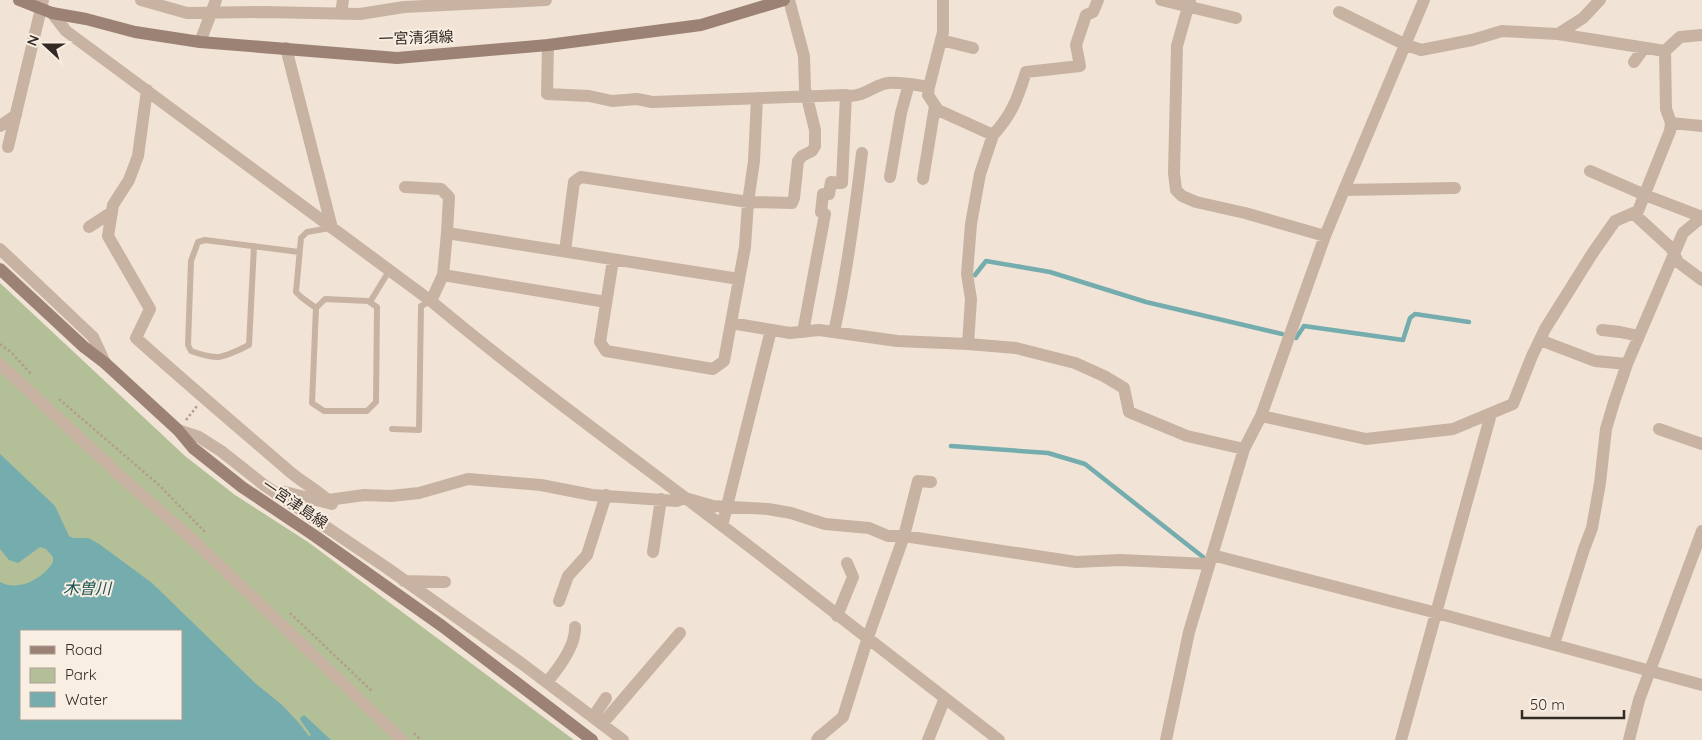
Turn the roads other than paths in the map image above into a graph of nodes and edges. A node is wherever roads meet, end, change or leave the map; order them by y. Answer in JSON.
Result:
{"nodes":[{"id":1,"x":19,"y":0,"type":"edge"},
{"id":2,"x":141,"y":0,"type":"edge"},
{"id":3,"x":216,"y":0,"type":"edge"},
{"id":4,"x":343,"y":0,"type":"edge"},
{"id":5,"x":546,"y":0,"type":"edge"},
{"id":6,"x":784,"y":0,"type":"edge"},
{"id":7,"x":789,"y":0,"type":"edge"},
{"id":8,"x":943,"y":0,"type":"edge"},
{"id":9,"x":1098,"y":0,"type":"edge"},
{"id":10,"x":1161,"y":0,"type":"edge"},
{"id":11,"x":1424,"y":0,"type":"edge"},
{"id":12,"x":1600,"y":0,"type":"edge"},
{"id":13,"x":1188,"y":4,"type":"edge"},
{"id":14,"x":46,"y":7,"type":"edge"},
{"id":15,"x":1339,"y":12,"type":"dead end"},
{"id":16,"x":211,"y":13,"type":"junction"},
{"id":17,"x":341,"y":14,"type":"junction"},
{"id":18,"x":1236,"y":18,"type":"dead end"},
{"id":19,"x":1558,"y":34,"type":"junction"},
{"id":20,"x":1702,"y":35,"type":"edge"},
{"id":21,"x":941,"y":40,"type":"junction"},
{"id":22,"x":200,"y":42,"type":"junction"},
{"id":23,"x":1404,"y":44,"type":"junction"},
{"id":24,"x":548,"y":45,"type":"junction"},
{"id":25,"x":286,"y":48,"type":"junction"},
{"id":26,"x":973,"y":48,"type":"dead end"},
{"id":27,"x":1644,"y":48,"type":"junction"},
{"id":28,"x":1665,"y":51,"type":"junction"},
{"id":29,"x":1634,"y":62,"type":"dead end"},
{"id":30,"x":909,"y":84,"type":"junction"},
{"id":31,"x":929,"y":87,"type":"junction"},
{"id":32,"x":147,"y":90,"type":"junction"},
{"id":33,"x":846,"y":95,"type":"junction"},
{"id":34,"x":806,"y":97,"type":"junction"},
{"id":35,"x":757,"y":98,"type":"junction"},
{"id":36,"x":935,"y":106,"type":"junction"},
{"id":37,"x":16,"y":115,"type":"junction"},
{"id":38,"x":1671,"y":123,"type":"junction"},
{"id":39,"x":0,"y":126,"type":"edge"},
{"id":40,"x":1702,"y":126,"type":"edge"},
{"id":41,"x":993,"y":135,"type":"junction"},
{"id":42,"x":8,"y":147,"type":"dead end"},
{"id":43,"x":862,"y":153,"type":"dead end"},
{"id":44,"x":1590,"y":171,"type":"dead end"},
{"id":45,"x":890,"y":177,"type":"dead end"},
{"id":46,"x":923,"y":179,"type":"dead end"},
{"id":47,"x":405,"y":187,"type":"dead end"},
{"id":48,"x":1455,"y":188,"type":"dead end"},
{"id":49,"x":1344,"y":190,"type":"junction"},
{"id":50,"x":1644,"y":195,"type":"junction"},
{"id":51,"x":748,"y":202,"type":"junction"},
{"id":52,"x":112,"y":212,"type":"junction"},
{"id":53,"x":1633,"y":213,"type":"junction"},
{"id":54,"x":1702,"y":217,"type":"edge"},
{"id":55,"x":89,"y":227,"type":"dead end"},
{"id":56,"x":332,"y":228,"type":"junction"},
{"id":57,"x":447,"y":232,"type":"junction"},
{"id":58,"x":1325,"y":236,"type":"junction"},
{"id":59,"x":254,"y":246,"type":"junction"},
{"id":60,"x":0,"y":249,"type":"edge"},
{"id":61,"x":565,"y":251,"type":"junction"},
{"id":62,"x":299,"y":252,"type":"junction"},
{"id":63,"x":1675,"y":254,"type":"junction"},
{"id":64,"x":613,"y":260,"type":"junction"},
{"id":65,"x":0,"y":269,"type":"edge"},
{"id":66,"x":389,"y":270,"type":"junction"},
{"id":67,"x":443,"y":274,"type":"junction"},
{"id":68,"x":739,"y":279,"type":"junction"},
{"id":69,"x":1702,"y":280,"type":"edge"},
{"id":70,"x":430,"y":301,"type":"junction"},
{"id":71,"x":370,"y":302,"type":"junction"},
{"id":72,"x":606,"y":302,"type":"junction"},
{"id":73,"x":316,"y":308,"type":"junction"},
{"id":74,"x":731,"y":323,"type":"junction"},
{"id":75,"x":770,"y":330,"type":"junction"},
{"id":76,"x":1602,"y":330,"type":"dead end"},
{"id":77,"x":803,"y":332,"type":"junction"},
{"id":78,"x":834,"y":332,"type":"junction"},
{"id":79,"x":1639,"y":336,"type":"junction"},
{"id":80,"x":1540,"y":340,"type":"junction"},
{"id":81,"x":968,"y":344,"type":"junction"},
{"id":82,"x":105,"y":363,"type":"junction"},
{"id":83,"x":0,"y":364,"type":"edge"},
{"id":84,"x":1627,"y":364,"type":"junction"},
{"id":85,"x":1491,"y":414,"type":"junction"},
{"id":86,"x":1261,"y":416,"type":"junction"},
{"id":87,"x":1659,"y":428,"type":"dead end"},
{"id":88,"x":392,"y":429,"type":"dead end"},
{"id":89,"x":178,"y":430,"type":"junction"},
{"id":90,"x":1702,"y":444,"type":"edge"},
{"id":91,"x":1244,"y":449,"type":"junction"},
{"id":92,"x":931,"y":482,"type":"dead end"},
{"id":93,"x":277,"y":494,"type":"junction"},
{"id":94,"x":606,"y":496,"type":"junction"},
{"id":95,"x":685,"y":498,"type":"junction"},
{"id":96,"x":661,"y":499,"type":"junction"},
{"id":97,"x":328,"y":500,"type":"junction"},
{"id":98,"x":727,"y":506,"type":"junction"},
{"id":99,"x":722,"y":526,"type":"junction"},
{"id":100,"x":1702,"y":532,"type":"edge"},
{"id":101,"x":904,"y":536,"type":"junction"},
{"id":102,"x":653,"y":552,"type":"dead end"},
{"id":103,"x":1210,"y":559,"type":"junction"},
{"id":104,"x":847,"y":563,"type":"dead end"},
{"id":105,"x":404,"y":581,"type":"junction"},
{"id":106,"x":445,"y":582,"type":"dead end"},
{"id":107,"x":559,"y":602,"type":"dead end"},
{"id":108,"x":1437,"y":613,"type":"junction"},
{"id":109,"x":837,"y":616,"type":"junction"},
{"id":110,"x":575,"y":627,"type":"dead end"},
{"id":111,"x":680,"y":633,"type":"dead end"},
{"id":112,"x":868,"y":637,"type":"junction"},
{"id":113,"x":1554,"y":644,"type":"junction"},
{"id":114,"x":1650,"y":671,"type":"junction"},
{"id":115,"x":547,"y":682,"type":"junction"},
{"id":116,"x":1702,"y":685,"type":"edge"},
{"id":117,"x":606,"y":698,"type":"dead end"},
{"id":118,"x":945,"y":698,"type":"junction"},
{"id":119,"x":598,"y":721,"type":"junction"},
{"id":120,"x":402,"y":740,"type":"edge"},
{"id":121,"x":592,"y":740,"type":"edge"},
{"id":122,"x":623,"y":740,"type":"edge"},
{"id":123,"x":817,"y":740,"type":"edge"},
{"id":124,"x":928,"y":740,"type":"edge"},
{"id":125,"x":1000,"y":740,"type":"edge"},
{"id":126,"x":1166,"y":740,"type":"edge"},
{"id":127,"x":1401,"y":740,"type":"edge"},
{"id":128,"x":1629,"y":740,"type":"edge"}],
"edges":[{"from":1,"to":14,"type":"main road","name":"一宮清須線"},
{"from":2,"to":16,"type":"street"},
{"from":3,"to":16,"type":"street"},
{"from":4,"to":17,"type":"street"},
{"from":5,"to":17,"type":"street"},
{"from":6,"to":24,"type":"main road","name":"一宮清須線"},
{"from":7,"to":34,"type":"street"},
{"from":8,"to":21,"type":"street"},
{"from":9,"to":41,"type":"street"},
{"from":10,"to":13,"type":"street"},
{"from":11,"to":23,"type":"street"},
{"from":12,"to":19,"type":"street"},
{"from":13,"to":18,"type":"street"},
{"from":13,"to":58,"type":"street"},
{"from":14,"to":22,"type":"main road","name":"一宮清須線"},
{"from":14,"to":32,"type":"street"},
{"from":14,"to":37,"type":"street"},
{"from":15,"to":23,"type":"street"},
{"from":16,"to":17,"type":"street"},
{"from":16,"to":22,"type":"street"},
{"from":19,"to":23,"type":"street"},
{"from":19,"to":27,"type":"street"},
{"from":20,"to":28,"type":"street"},
{"from":21,"to":26,"type":"street"},
{"from":21,"to":31,"type":"street"},
{"from":22,"to":25,"type":"main road","name":"一宮清須線"},
{"from":23,"to":49,"type":"street"},
{"from":24,"to":25,"type":"main road","name":"一宮清須線"},
{"from":24,"to":35,"type":"street"},
{"from":25,"to":56,"type":"street"},
{"from":27,"to":28,"type":"street"},
{"from":27,"to":29,"type":"street"},
{"from":28,"to":38,"type":"street"},
{"from":30,"to":31,"type":"street"},
{"from":30,"to":33,"type":"street"},
{"from":30,"to":45,"type":"street"},
{"from":31,"to":36,"type":"street"},
{"from":32,"to":52,"type":"street"},
{"from":32,"to":56,"type":"street"},
{"from":33,"to":34,"type":"street"},
{"from":33,"to":77,"type":"street"},
{"from":34,"to":35,"type":"street"},
{"from":34,"to":51,"type":"street"},
{"from":35,"to":51,"type":"street"},
{"from":36,"to":41,"type":"street"},
{"from":36,"to":46,"type":"street"},
{"from":37,"to":39,"type":"street"},
{"from":37,"to":42,"type":"street"},
{"from":38,"to":40,"type":"street"},
{"from":38,"to":50,"type":"street"},
{"from":41,"to":81,"type":"street"},
{"from":43,"to":78,"type":"street"},
{"from":44,"to":50,"type":"street"},
{"from":47,"to":57,"type":"street"},
{"from":48,"to":49,"type":"street"},
{"from":49,"to":58,"type":"street"},
{"from":50,"to":53,"type":"street"},
{"from":50,"to":54,"type":"street"},
{"from":51,"to":61,"type":"street"},
{"from":51,"to":68,"type":"street"},
{"from":52,"to":55,"type":"street"},
{"from":52,"to":97,"type":"street"},
{"from":53,"to":63,"type":"street"},
{"from":53,"to":80,"type":"street"},
{"from":54,"to":63,"type":"street"},
{"from":56,"to":62,"type":"lane"},
{"from":56,"to":66,"type":"street"},
{"from":57,"to":61,"type":"street"},
{"from":57,"to":67,"type":"street"},
{"from":58,"to":86,"type":"street"},
{"from":59,"to":59,"type":"lane"},
{"from":59,"to":62,"type":"lane"},
{"from":60,"to":82,"type":"street"},
{"from":61,"to":64,"type":"street"},
{"from":62,"to":73,"type":"lane"},
{"from":63,"to":69,"type":"street"},
{"from":63,"to":79,"type":"street"},
{"from":64,"to":68,"type":"street"},
{"from":64,"to":72,"type":"street"},
{"from":65,"to":82,"type":"main road","name":"一宮津島線"},
{"from":66,"to":70,"type":"street"},
{"from":66,"to":71,"type":"lane"},
{"from":67,"to":70,"type":"street"},
{"from":67,"to":72,"type":"street"},
{"from":68,"to":74,"type":"street"},
{"from":70,"to":88,"type":"lane"},
{"from":70,"to":95,"type":"street"},
{"from":71,"to":73,"type":"lane"},
{"from":71,"to":73,"type":"lane"},
{"from":72,"to":74,"type":"street"},
{"from":74,"to":75,"type":"street"},
{"from":75,"to":77,"type":"street"},
{"from":75,"to":98,"type":"street"},
{"from":76,"to":79,"type":"street"},
{"from":77,"to":78,"type":"street"},
{"from":78,"to":81,"type":"street"},
{"from":79,"to":84,"type":"street"},
{"from":80,"to":84,"type":"street"},
{"from":80,"to":85,"type":"street"},
{"from":81,"to":91,"type":"street"},
{"from":82,"to":89,"type":"main road","name":"一宮津島線"},
{"from":83,"to":120,"type":"street"},
{"from":84,"to":113,"type":"street"},
{"from":85,"to":86,"type":"street"},
{"from":85,"to":108,"type":"street"},
{"from":86,"to":91,"type":"street"},
{"from":87,"to":90,"type":"street"},
{"from":89,"to":93,"type":"street"},
{"from":89,"to":121,"type":"main road","name":"一宮津島線"},
{"from":91,"to":103,"type":"street"},
{"from":92,"to":101,"type":"street"},
{"from":93,"to":97,"type":"street"},
{"from":93,"to":105,"type":"street"},
{"from":94,"to":96,"type":"street"},
{"from":94,"to":97,"type":"street"},
{"from":94,"to":107,"type":"street"},
{"from":95,"to":96,"type":"street"},
{"from":95,"to":98,"type":"street"},
{"from":95,"to":99,"type":"street"},
{"from":96,"to":102,"type":"street"},
{"from":98,"to":99,"type":"street"},
{"from":98,"to":101,"type":"street"},
{"from":99,"to":109,"type":"street"},
{"from":100,"to":114,"type":"street"},
{"from":101,"to":103,"type":"street"},
{"from":101,"to":112,"type":"street"},
{"from":103,"to":108,"type":"street"},
{"from":103,"to":126,"type":"street"},
{"from":104,"to":109,"type":"street"},
{"from":105,"to":106,"type":"street"},
{"from":105,"to":115,"type":"street"},
{"from":108,"to":113,"type":"street"},
{"from":108,"to":127,"type":"street"},
{"from":109,"to":112,"type":"street"},
{"from":110,"to":115,"type":"street"},
{"from":111,"to":119,"type":"street"},
{"from":112,"to":118,"type":"street"},
{"from":112,"to":123,"type":"street"},
{"from":113,"to":114,"type":"street"},
{"from":114,"to":116,"type":"street"},
{"from":114,"to":128,"type":"street"},
{"from":115,"to":119,"type":"street"},
{"from":117,"to":119,"type":"street"},
{"from":118,"to":124,"type":"street"},
{"from":118,"to":125,"type":"street"},
{"from":119,"to":122,"type":"street"}]}
